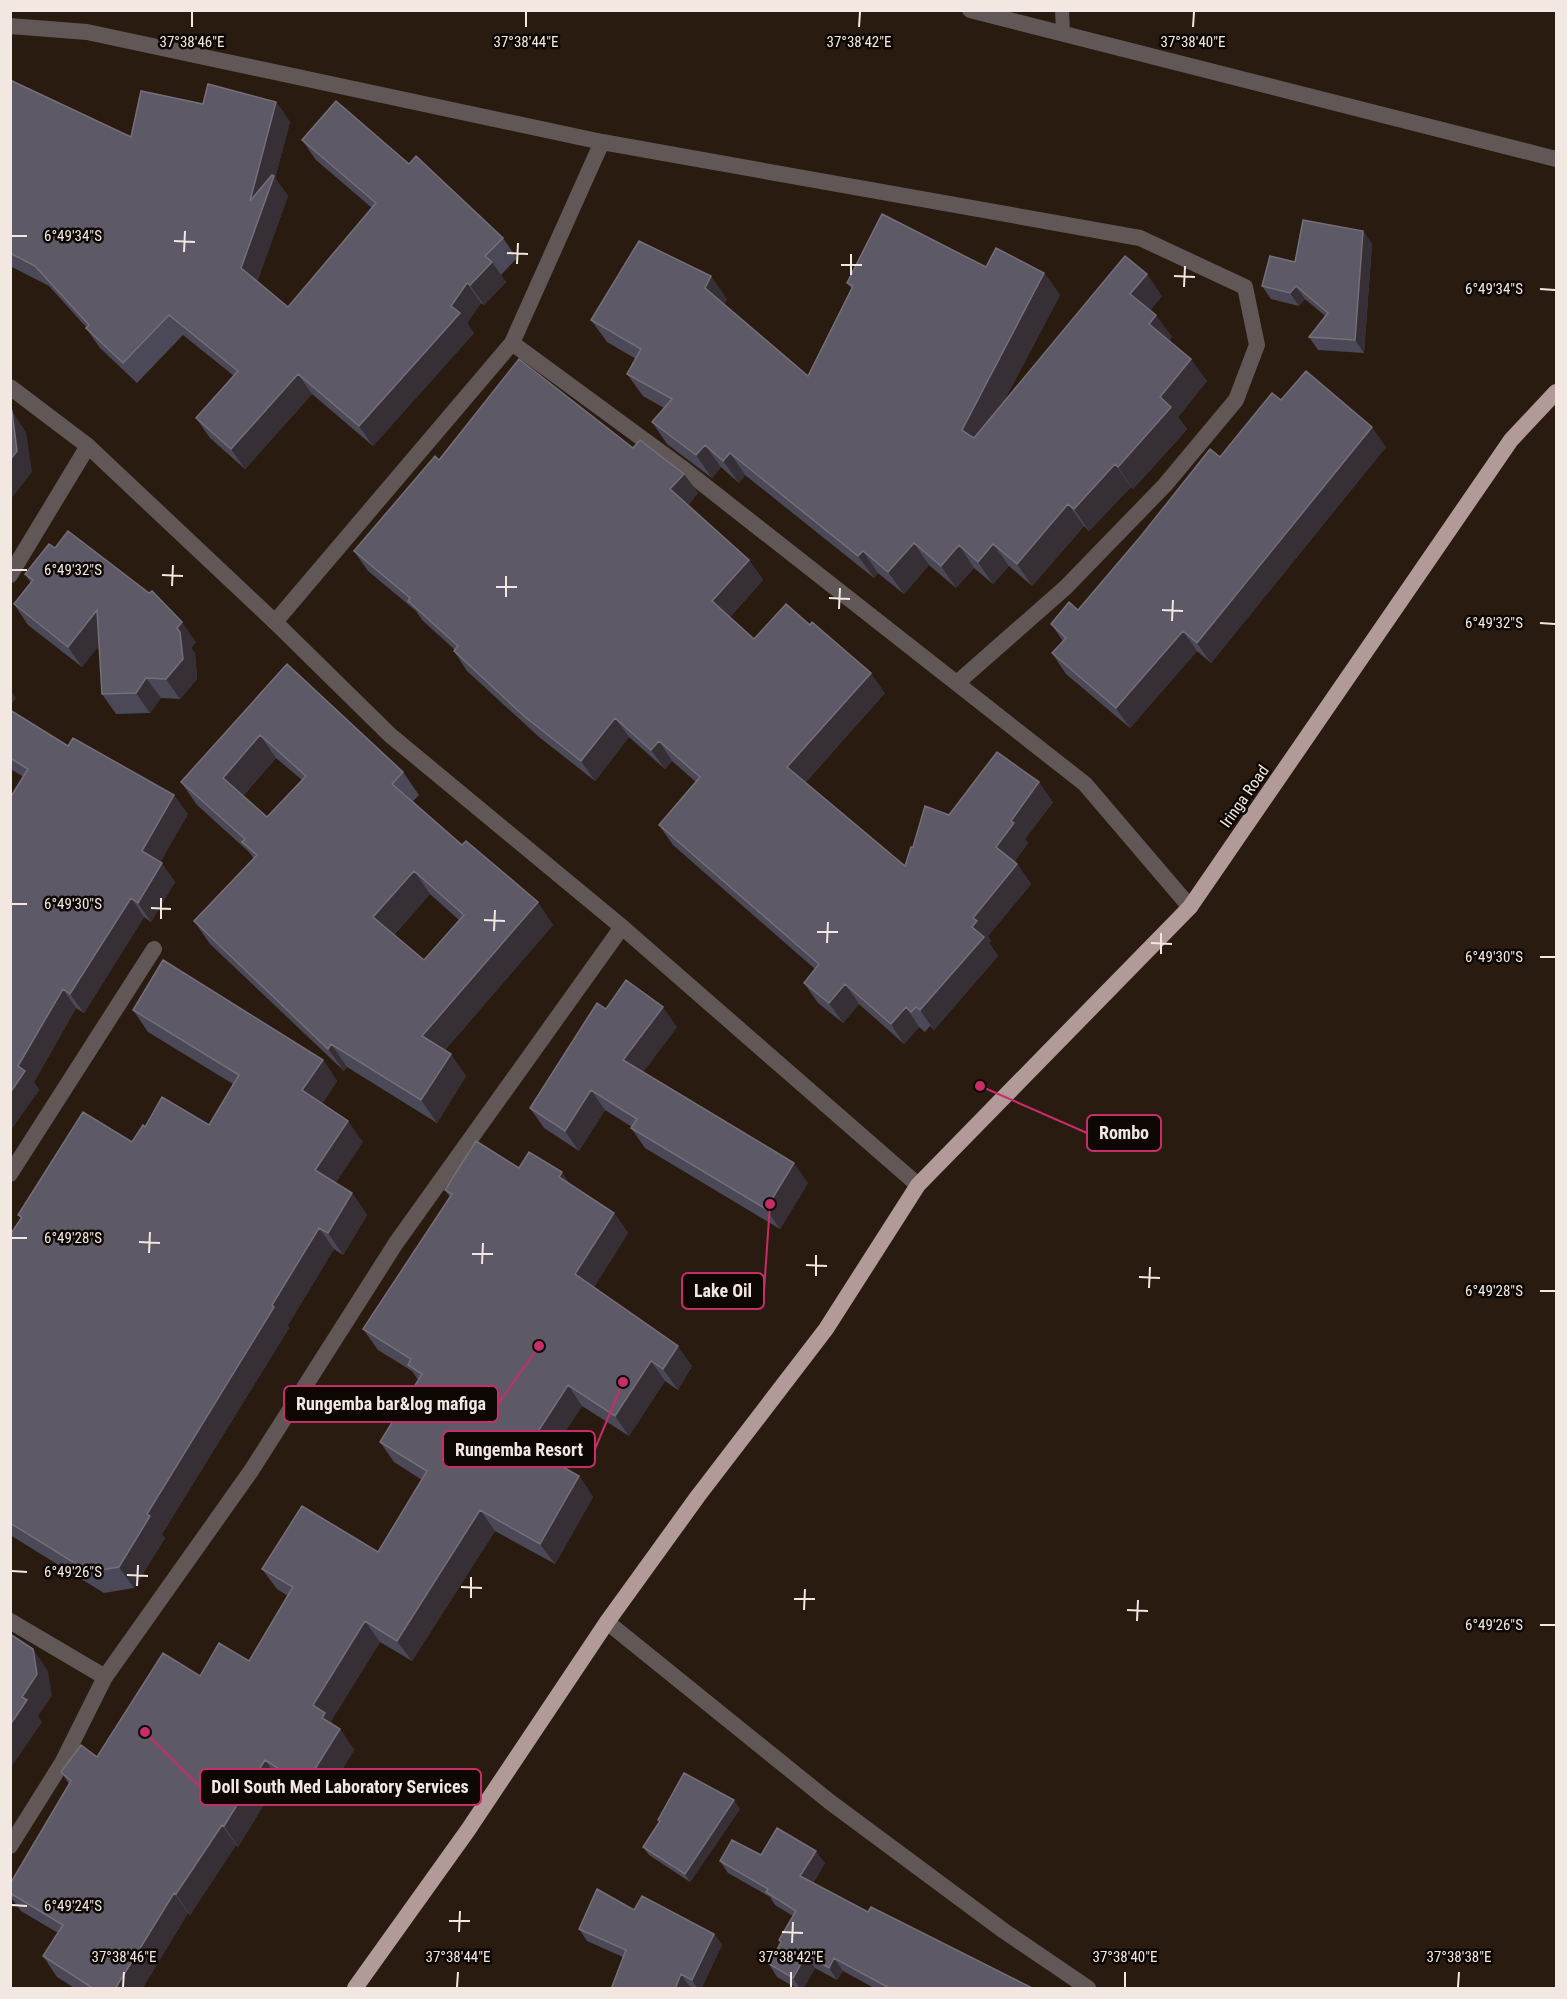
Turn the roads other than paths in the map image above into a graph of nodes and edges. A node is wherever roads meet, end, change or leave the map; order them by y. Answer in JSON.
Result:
{"nodes":[{"id":1,"x":970,"y":10,"type":"edge"},
{"id":2,"x":1062,"y":10,"type":"edge"},
{"id":3,"x":10,"y":26,"type":"edge"},
{"id":4,"x":1063,"y":33,"type":"junction"},
{"id":5,"x":602,"y":142,"type":"junction"},
{"id":6,"x":1557,"y":159,"type":"edge"},
{"id":7,"x":512,"y":343,"type":"junction"},
{"id":8,"x":10,"y":387,"type":"edge"},
{"id":9,"x":1557,"y":392,"type":"edge"},
{"id":10,"x":88,"y":446,"type":"junction"},
{"id":11,"x":10,"y":575,"type":"edge"},
{"id":12,"x":275,"y":622,"type":"junction"},
{"id":13,"x":957,"y":684,"type":"junction"},
{"id":14,"x":1190,"y":907,"type":"junction"},
{"id":15,"x":622,"y":927,"type":"junction"},
{"id":16,"x":154,"y":949,"type":"dead end"},
{"id":17,"x":10,"y":1174,"type":"edge"},
{"id":18,"x":918,"y":1185,"type":"junction"},
{"id":19,"x":10,"y":1621,"type":"edge"},
{"id":20,"x":607,"y":1622,"type":"junction"},
{"id":21,"x":105,"y":1677,"type":"junction"},
{"id":22,"x":10,"y":1846,"type":"edge"},
{"id":23,"x":355,"y":1989,"type":"edge"},
{"id":24,"x":1088,"y":1989,"type":"edge"}],
"edges":[{"from":1,"to":4,"type":"street"},
{"from":2,"to":4,"type":"lane"},
{"from":3,"to":5,"type":"street"},
{"from":4,"to":6,"type":"street"},
{"from":5,"to":7,"type":"street"},
{"from":5,"to":13,"type":"street"},
{"from":7,"to":12,"type":"street"},
{"from":7,"to":13,"type":"street"},
{"from":8,"to":10,"type":"street"},
{"from":9,"to":14,"type":"highway","name":"Iringa Road"},
{"from":10,"to":11,"type":"street"},
{"from":10,"to":12,"type":"street"},
{"from":12,"to":15,"type":"street"},
{"from":13,"to":14,"type":"street"},
{"from":14,"to":18,"type":"highway","name":"Iringa Road"},
{"from":15,"to":18,"type":"street"},
{"from":15,"to":21,"type":"street"},
{"from":16,"to":17,"type":"street"},
{"from":18,"to":20,"type":"highway","name":"Iringa Road"},
{"from":19,"to":21,"type":"street"},
{"from":20,"to":23,"type":"highway","name":"Iringa Road"},
{"from":20,"to":24,"type":"street"},
{"from":21,"to":22,"type":"street"}]}
